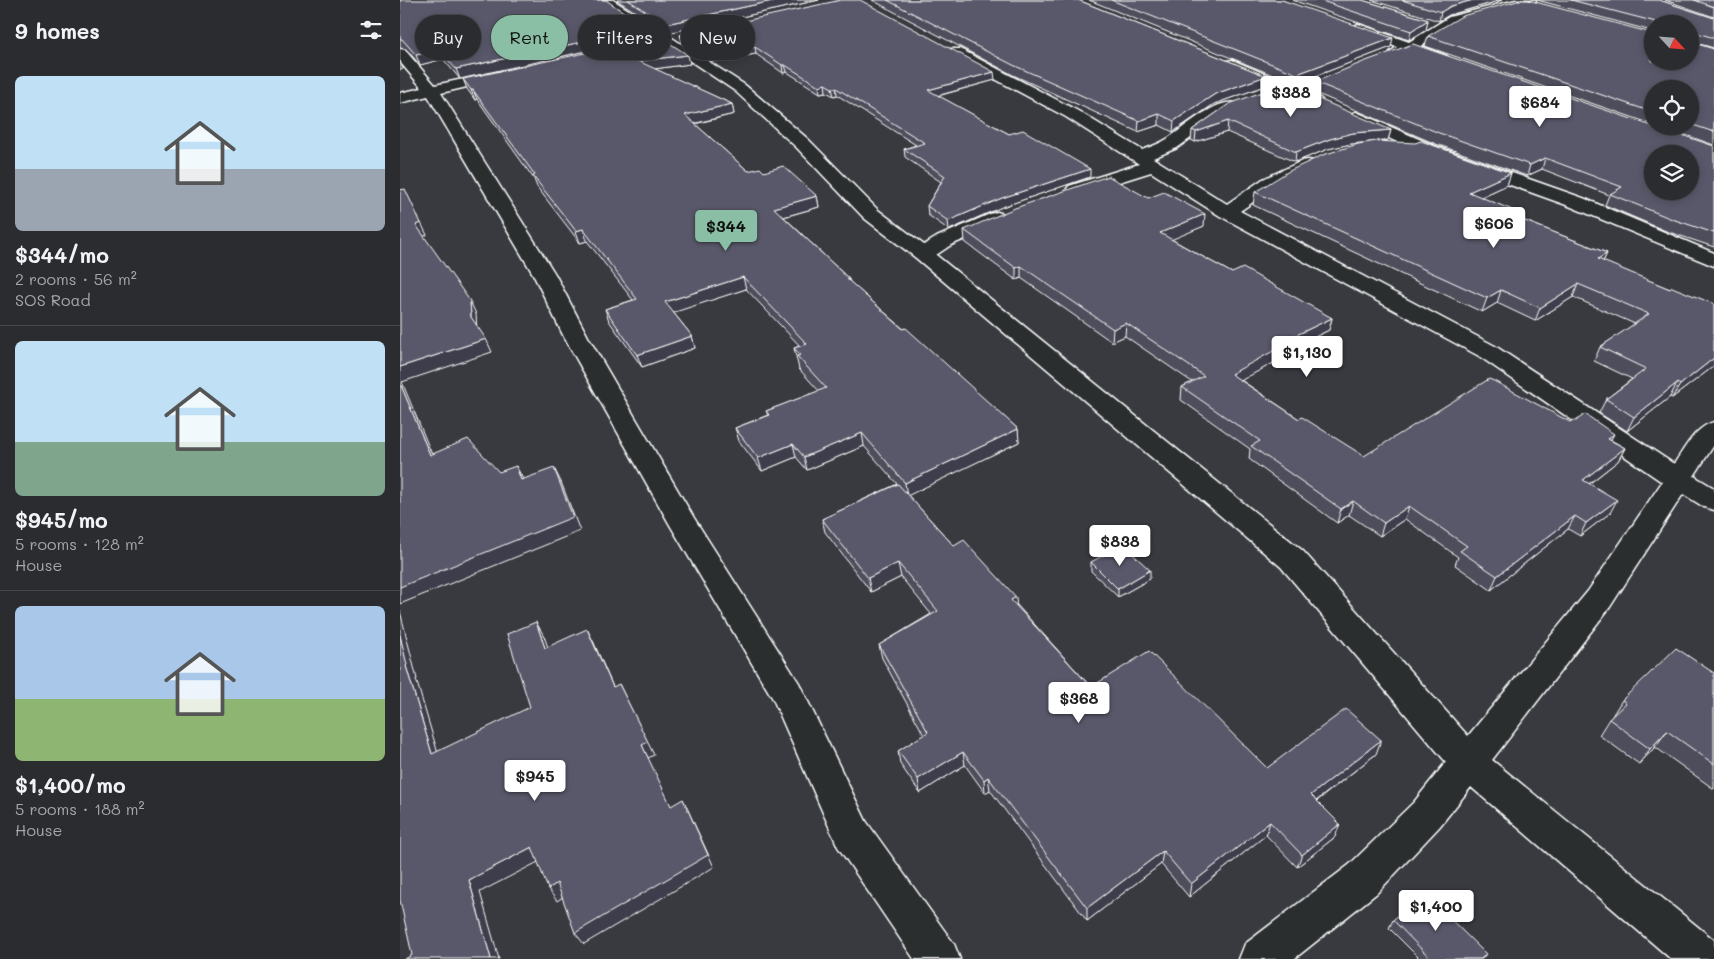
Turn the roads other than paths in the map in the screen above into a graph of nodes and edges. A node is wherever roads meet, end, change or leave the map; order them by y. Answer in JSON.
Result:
{"nodes":[{"id":1,"x":605,"y":0,"type":"edge"},
{"id":2,"x":1526,"y":2,"type":"edge"},
{"id":3,"x":1423,"y":22,"type":"edge"},
{"id":4,"x":1346,"y":24,"type":"edge"},
{"id":5,"x":1440,"y":28,"type":"junction"},
{"id":6,"x":941,"y":44,"type":"edge"},
{"id":7,"x":1409,"y":48,"type":"junction"},
{"id":8,"x":400,"y":53,"type":"edge"},
{"id":9,"x":1218,"y":58,"type":"edge"},
{"id":10,"x":1382,"y":58,"type":"edge"},
{"id":11,"x":1459,"y":65,"type":"edge"},
{"id":12,"x":510,"y":73,"type":"edge"},
{"id":13,"x":1316,"y":84,"type":"edge"},
{"id":14,"x":432,"y":90,"type":"junction"},
{"id":15,"x":1289,"y":90,"type":"junction"},
{"id":16,"x":1266,"y":93,"type":"edge"},
{"id":17,"x":400,"y":98,"type":"edge"},
{"id":18,"x":1248,"y":100,"type":"edge"},
{"id":19,"x":1383,"y":146,"type":"edge"},
{"id":20,"x":1429,"y":150,"type":"junction"},
{"id":21,"x":1323,"y":160,"type":"edge"},
{"id":22,"x":1148,"y":161,"type":"junction"},
{"id":23,"x":1054,"y":197,"type":"edge"},
{"id":24,"x":1227,"y":212,"type":"junction"},
{"id":25,"x":1011,"y":213,"type":"edge"},
{"id":26,"x":923,"y":254,"type":"junction"},
{"id":27,"x":1714,"y":260,"type":"edge"},
{"id":28,"x":1714,"y":430,"type":"edge"},
{"id":29,"x":1679,"y":480,"type":"junction"},
{"id":30,"x":1714,"y":500,"type":"edge"},
{"id":31,"x":1469,"y":763,"type":"junction"},
{"id":32,"x":939,"y":959,"type":"edge"},
{"id":33,"x":1260,"y":959,"type":"edge"},
{"id":34,"x":1704,"y":959,"type":"edge"}],
"edges":[{"from":1,"to":26,"type":"street"},
{"from":2,"to":5,"type":"street"},
{"from":3,"to":5,"type":"street"},
{"from":4,"to":7,"type":"street"},
{"from":5,"to":7,"type":"street"},
{"from":6,"to":22,"type":"street"},
{"from":7,"to":10,"type":"street"},
{"from":7,"to":11,"type":"street"},
{"from":8,"to":14,"type":"street"},
{"from":9,"to":15,"type":"street"},
{"from":12,"to":14,"type":"street"},
{"from":13,"to":15,"type":"street"},
{"from":14,"to":17,"type":"street"},
{"from":14,"to":32,"type":"street"},
{"from":15,"to":16,"type":"street"},
{"from":15,"to":20,"type":"street"},
{"from":18,"to":22,"type":"street"},
{"from":19,"to":20,"type":"street"},
{"from":20,"to":27,"type":"street"},
{"from":21,"to":24,"type":"street"},
{"from":22,"to":23,"type":"street"},
{"from":22,"to":24,"type":"street"},
{"from":24,"to":29,"type":"street"},
{"from":25,"to":26,"type":"street"},
{"from":26,"to":31,"type":"street"},
{"from":28,"to":29,"type":"street"},
{"from":29,"to":30,"type":"street"},
{"from":29,"to":31,"type":"street"},
{"from":31,"to":33,"type":"street"},
{"from":31,"to":34,"type":"street"}]}
